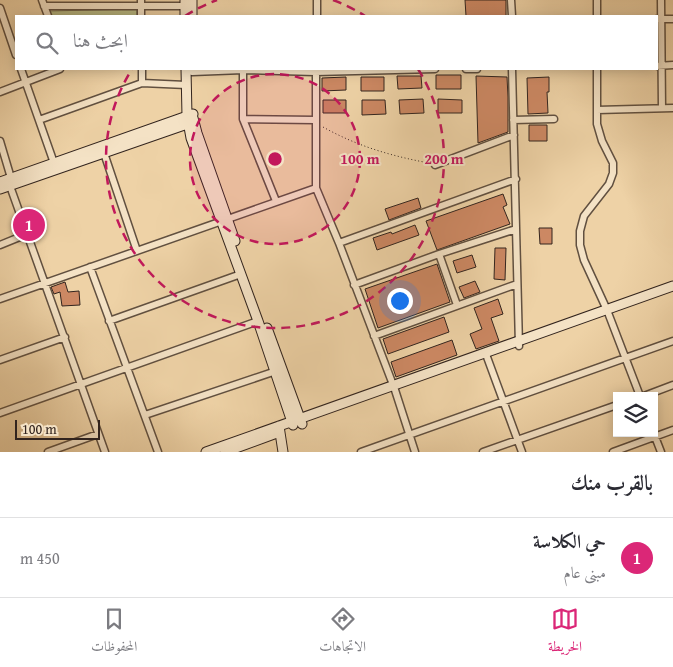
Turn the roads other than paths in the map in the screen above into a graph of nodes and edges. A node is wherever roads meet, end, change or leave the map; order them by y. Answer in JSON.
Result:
{"nodes":[{"id":1,"x":316,"y":0,"type":"edge"},
{"id":2,"x":511,"y":0,"type":"edge"},
{"id":3,"x":597,"y":0,"type":"edge"},
{"id":4,"x":661,"y":0,"type":"edge"},
{"id":5,"x":187,"y":2,"type":"edge"},
{"id":6,"x":43,"y":3,"type":"edge"},
{"id":7,"x":141,"y":3,"type":"edge"},
{"id":8,"x":0,"y":8,"type":"edge"},
{"id":9,"x":48,"y":15,"type":"edge"},
{"id":10,"x":186,"y":15,"type":"edge"},
{"id":11,"x":192,"y":15,"type":"edge"},
{"id":12,"x":317,"y":15,"type":"edge"},
{"id":13,"x":512,"y":15,"type":"edge"},
{"id":14,"x":597,"y":15,"type":"edge"},
{"id":15,"x":659,"y":19,"type":"edge"},
{"id":16,"x":673,"y":19,"type":"edge"},
{"id":17,"x":15,"y":52,"type":"edge"},
{"id":18,"x":659,"y":65,"type":"edge"},
{"id":19,"x":673,"y":65,"type":"edge"},
{"id":20,"x":21,"y":70,"type":"edge"},
{"id":21,"x":57,"y":70,"type":"edge"},
{"id":22,"x":142,"y":70,"type":"edge"},
{"id":23,"x":190,"y":70,"type":"edge"},
{"id":24,"x":243,"y":70,"type":"junction"},
{"id":25,"x":315,"y":70,"type":"edge"},
{"id":26,"x":512,"y":70,"type":"edge"},
{"id":27,"x":597,"y":70,"type":"edge"},
{"id":28,"x":25,"y":81,"type":"junction"},
{"id":29,"x":142,"y":83,"type":"junction"},
{"id":30,"x":186,"y":84,"type":"junction"},
{"id":31,"x":0,"y":92,"type":"edge"},
{"id":32,"x":662,"y":108,"type":"junction"},
{"id":33,"x":673,"y":108,"type":"edge"},
{"id":34,"x":597,"y":110,"type":"junction"},
{"id":35,"x":190,"y":119,"type":"junction"},
{"id":36,"x":243,"y":119,"type":"junction"},
{"id":37,"x":554,"y":119,"type":"dead end"},
{"id":38,"x":39,"y":120,"type":"junction"},
{"id":39,"x":513,"y":120,"type":"junction"},
{"id":40,"x":315,"y":122,"type":"junction"},
{"id":41,"x":514,"y":135,"type":"junction"},
{"id":42,"x":0,"y":140,"type":"edge"},
{"id":43,"x":104,"y":153,"type":"junction"},
{"id":44,"x":54,"y":163,"type":"junction"},
{"id":45,"x":435,"y":164,"type":"road end"},
{"id":46,"x":516,"y":179,"type":"junction"},
{"id":47,"x":0,"y":182,"type":"edge"},
{"id":48,"x":11,"y":182,"type":"junction"},
{"id":49,"x":316,"y":188,"type":"junction"},
{"id":50,"x":0,"y":189,"type":"edge"},
{"id":51,"x":276,"y":201,"type":"junction"},
{"id":52,"x":224,"y":220,"type":"junction"},
{"id":53,"x":516,"y":229,"type":"junction"},
{"id":54,"x":27,"y":234,"type":"junction"},
{"id":55,"x":339,"y":243,"type":"junction"},
{"id":56,"x":0,"y":245,"type":"edge"},
{"id":57,"x":137,"y":251,"type":"junction"},
{"id":58,"x":440,"y":254,"type":"junction"},
{"id":59,"x":90,"y":267,"type":"junction"},
{"id":60,"x":241,"y":274,"type":"junction"},
{"id":61,"x":46,"y":284,"type":"junction"},
{"id":62,"x":517,"y":284,"type":"junction"},
{"id":63,"x":354,"y":285,"type":"junction"},
{"id":64,"x":673,"y":288,"type":"edge"},
{"id":65,"x":0,"y":299,"type":"edge"},
{"id":66,"x":457,"y":305,"type":"junction"},
{"id":67,"x":608,"y":312,"type":"junction"},
{"id":68,"x":109,"y":320,"type":"junction"},
{"id":69,"x":258,"y":321,"type":"junction"},
{"id":70,"x":374,"y":336,"type":"junction"},
{"id":71,"x":64,"y":337,"type":"junction"},
{"id":72,"x":673,"y":341,"type":"edge"},
{"id":73,"x":518,"y":344,"type":"junction"},
{"id":74,"x":627,"y":357,"type":"junction"},
{"id":75,"x":487,"y":358,"type":"junction"},
{"id":76,"x":0,"y":360,"type":"edge"},
{"id":77,"x":127,"y":368,"type":"junction"},
{"id":78,"x":276,"y":371,"type":"junction"},
{"id":79,"x":81,"y":384,"type":"junction"},
{"id":80,"x":673,"y":385,"type":"edge"},
{"id":81,"x":394,"y":388,"type":"junction"},
{"id":82,"x":640,"y":392,"type":"edge"},
{"id":83,"x":653,"y":392,"type":"edge"},
{"id":84,"x":503,"y":401,"type":"junction"},
{"id":85,"x":613,"y":406,"type":"edge"},
{"id":86,"x":0,"y":413,"type":"edge"},
{"id":87,"x":144,"y":416,"type":"junction"},
{"id":88,"x":297,"y":423,"type":"junction"},
{"id":89,"x":673,"y":430,"type":"edge"},
{"id":90,"x":281,"y":433,"type":"junction"},
{"id":91,"x":98,"y":434,"type":"junction"},
{"id":92,"x":409,"y":434,"type":"junction"},
{"id":93,"x":658,"y":434,"type":"edge"},
{"id":94,"x":649,"y":437,"type":"edge"},
{"id":95,"x":655,"y":437,"type":"edge"},
{"id":96,"x":517,"y":440,"type":"junction"},
{"id":97,"x":48,"y":452,"type":"edge"},
{"id":98,"x":104,"y":452,"type":"edge"},
{"id":99,"x":158,"y":452,"type":"edge"},
{"id":100,"x":206,"y":452,"type":"edge"},
{"id":101,"x":225,"y":452,"type":"edge"},
{"id":102,"x":278,"y":452,"type":"edge"},
{"id":103,"x":283,"y":452,"type":"edge"},
{"id":104,"x":361,"y":452,"type":"edge"},
{"id":105,"x":415,"y":452,"type":"edge"},
{"id":106,"x":483,"y":452,"type":"edge"},
{"id":107,"x":522,"y":452,"type":"edge"},
{"id":108,"x":613,"y":452,"type":"edge"},
{"id":109,"x":661,"y":452,"type":"edge"}],
"edges":[{"from":1,"to":12,"type":"street"},
{"from":2,"to":13,"type":"street"},
{"from":3,"to":14,"type":"street"},
{"from":4,"to":15,"type":"street"},
{"from":5,"to":7,"type":"street"},
{"from":5,"to":10,"type":"street"},
{"from":5,"to":11,"type":"street"},
{"from":6,"to":7,"type":"street"},
{"from":6,"to":9,"type":"street"},
{"from":8,"to":17,"type":"street"},
{"from":15,"to":16,"type":"street"},
{"from":15,"to":18,"type":"street"},
{"from":18,"to":19,"type":"street"},
{"from":18,"to":32,"type":"street"},
{"from":20,"to":28,"type":"street"},
{"from":21,"to":28,"type":"street"},
{"from":22,"to":29,"type":"street"},
{"from":23,"to":24,"type":"street"},
{"from":23,"to":30,"type":"street"},
{"from":23,"to":35,"type":"street"},
{"from":24,"to":25,"type":"street"},
{"from":24,"to":36,"type":"street"},
{"from":25,"to":40,"type":"street"},
{"from":26,"to":39,"type":"street"},
{"from":27,"to":34,"type":"street"},
{"from":28,"to":31,"type":"street"},
{"from":28,"to":38,"type":"street"},
{"from":29,"to":30,"type":"street"},
{"from":29,"to":38,"type":"street"},
{"from":30,"to":35,"type":"street"},
{"from":32,"to":33,"type":"street"},
{"from":32,"to":34,"type":"street"},
{"from":34,"to":67,"type":"street"},
{"from":35,"to":43,"type":"street"},
{"from":35,"to":44,"type":"street"},
{"from":35,"to":52,"type":"street"},
{"from":36,"to":40,"type":"street"},
{"from":36,"to":51,"type":"street"},
{"from":37,"to":39,"type":"street"},
{"from":38,"to":44,"type":"street"},
{"from":39,"to":41,"type":"street"},
{"from":40,"to":49,"type":"street"},
{"from":41,"to":45,"type":"street"},
{"from":41,"to":46,"type":"street"},
{"from":42,"to":48,"type":"street"},
{"from":43,"to":48,"type":"street"},
{"from":43,"to":57,"type":"street"},
{"from":44,"to":48,"type":"street"},
{"from":46,"to":53,"type":"street"},
{"from":46,"to":55,"type":"street"},
{"from":47,"to":48,"type":"street"},
{"from":48,"to":50,"type":"street"},
{"from":48,"to":54,"type":"street"},
{"from":49,"to":51,"type":"street"},
{"from":49,"to":55,"type":"street"},
{"from":51,"to":52,"type":"street"},
{"from":52,"to":57,"type":"street"},
{"from":52,"to":60,"type":"street"},
{"from":52,"to":88,"type":"street"},
{"from":53,"to":58,"type":"street"},
{"from":53,"to":62,"type":"street"},
{"from":54,"to":56,"type":"street"},
{"from":54,"to":61,"type":"street"},
{"from":55,"to":63,"type":"street"},
{"from":57,"to":59,"type":"street"},
{"from":58,"to":63,"type":"street"},
{"from":58,"to":66,"type":"street"},
{"from":59,"to":61,"type":"street"},
{"from":59,"to":68,"type":"street"},
{"from":60,"to":68,"type":"street"},
{"from":60,"to":69,"type":"street"},
{"from":61,"to":65,"type":"street"},
{"from":61,"to":71,"type":"street"},
{"from":62,"to":66,"type":"street"},
{"from":62,"to":73,"type":"street"},
{"from":63,"to":70,"type":"street"},
{"from":64,"to":67,"type":"street"},
{"from":66,"to":70,"type":"street"},
{"from":67,"to":73,"type":"street"},
{"from":67,"to":74,"type":"street"},
{"from":68,"to":77,"type":"street"},
{"from":69,"to":77,"type":"street"},
{"from":69,"to":78,"type":"street"},
{"from":70,"to":81,"type":"street"},
{"from":71,"to":76,"type":"street"},
{"from":71,"to":79,"type":"street"},
{"from":72,"to":74,"type":"street"},
{"from":73,"to":75,"type":"street"},
{"from":73,"to":81,"type":"street"},
{"from":74,"to":82,"type":"street"},
{"from":74,"to":84,"type":"street"},
{"from":75,"to":81,"type":"street"},
{"from":75,"to":84,"type":"street"},
{"from":77,"to":79,"type":"street"},
{"from":77,"to":87,"type":"street"},
{"from":78,"to":87,"type":"street"},
{"from":78,"to":88,"type":"street"},
{"from":79,"to":86,"type":"street"},
{"from":79,"to":91,"type":"street"},
{"from":80,"to":83,"type":"street"},
{"from":81,"to":88,"type":"street"},
{"from":81,"to":92,"type":"street"},
{"from":84,"to":92,"type":"street"},
{"from":84,"to":96,"type":"street"},
{"from":85,"to":96,"type":"street"},
{"from":87,"to":99,"type":"street"},
{"from":88,"to":90,"type":"street"},
{"from":89,"to":93,"type":"street"},
{"from":90,"to":100,"type":"street"},
{"from":90,"to":101,"type":"street"},
{"from":90,"to":102,"type":"street"},
{"from":90,"to":103,"type":"street"},
{"from":91,"to":97,"type":"street"},
{"from":91,"to":98,"type":"street"},
{"from":92,"to":104,"type":"street"},
{"from":92,"to":105,"type":"street"},
{"from":94,"to":108,"type":"street"},
{"from":95,"to":109,"type":"street"},
{"from":96,"to":106,"type":"street"},
{"from":96,"to":107,"type":"street"}]}
